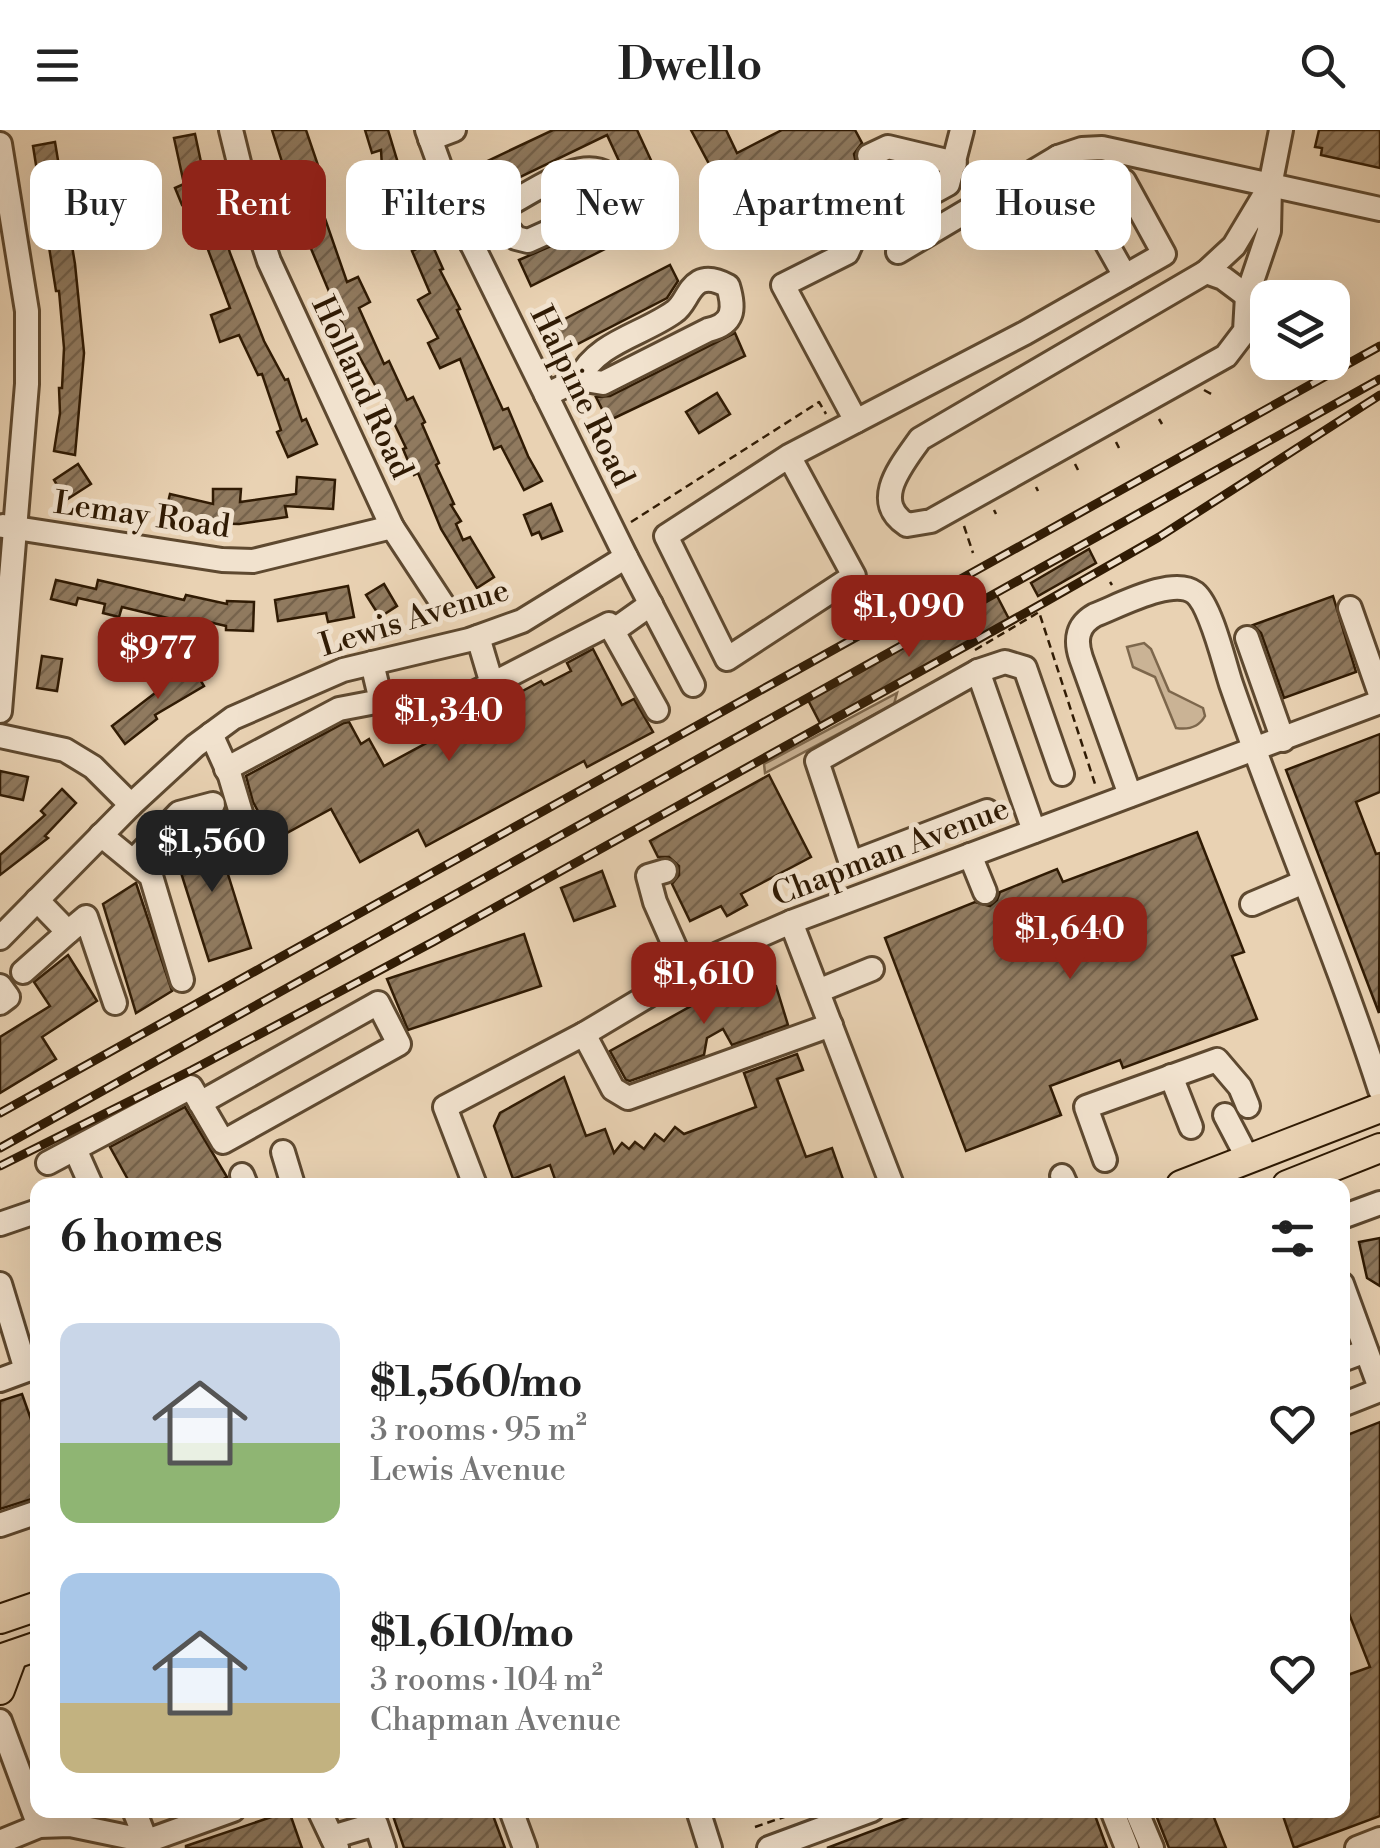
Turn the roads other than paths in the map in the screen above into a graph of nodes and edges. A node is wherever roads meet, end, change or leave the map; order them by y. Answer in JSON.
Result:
{"nodes":[{"id":1,"x":231,"y":130,"type":"edge"},
{"id":2,"x":454,"y":130,"type":"edge"},
{"id":3,"x":962,"y":130,"type":"edge"},
{"id":4,"x":1281,"y":130,"type":"edge"},
{"id":5,"x":428,"y":134,"type":"edge"},
{"id":6,"x":0,"y":144,"type":"edge"},
{"id":7,"x":868,"y":156,"type":"dead end"},
{"id":8,"x":1058,"y":158,"type":"junction"},
{"id":9,"x":438,"y":160,"type":"edge"},
{"id":10,"x":955,"y":163,"type":"junction"},
{"id":11,"x":1270,"y":186,"type":"junction"},
{"id":12,"x":1131,"y":193,"type":"edge"},
{"id":13,"x":1380,"y":208,"type":"edge"},
{"id":14,"x":474,"y":250,"type":"edge"},
{"id":15,"x":898,"y":252,"type":"dead end"},
{"id":16,"x":1206,"y":272,"type":"junction"},
{"id":17,"x":1125,"y":276,"type":"junction"},
{"id":18,"x":1247,"y":296,"type":"junction"},
{"id":19,"x":579,"y":378,"type":"junction"},
{"id":20,"x":546,"y":395,"type":"junction"},
{"id":21,"x":856,"y":421,"type":"junction"},
{"id":22,"x":788,"y":456,"type":"junction"},
{"id":23,"x":7,"y":527,"type":"edge"},
{"id":24,"x":392,"y":527,"type":"junction"},
{"id":25,"x":626,"y":558,"type":"junction"},
{"id":26,"x":442,"y":603,"type":"dead end"},
{"id":27,"x":651,"y":604,"type":"junction"},
{"id":28,"x":1350,"y":608,"type":"dead end"},
{"id":29,"x":613,"y":630,"type":"junction"},
{"id":30,"x":478,"y":636,"type":"junction"},
{"id":31,"x":1246,"y":638,"type":"dead end"},
{"id":32,"x":372,"y":663,"type":"junction"},
{"id":33,"x":978,"y":671,"type":"junction"},
{"id":34,"x":492,"y":684,"type":"junction"},
{"id":35,"x":644,"y":686,"type":"junction"},
{"id":36,"x":1380,"y":694,"type":"edge"},
{"id":37,"x":276,"y":697,"type":"junction"},
{"id":38,"x":380,"y":701,"type":"junction"},
{"id":39,"x":1380,"y":702,"type":"edge"},
{"id":40,"x":658,"y":710,"type":"dead end"},
{"id":41,"x":0,"y":711,"type":"edge"},
{"id":42,"x":211,"y":734,"type":"junction"},
{"id":43,"x":290,"y":734,"type":"junction"},
{"id":44,"x":0,"y":736,"type":"edge"},
{"id":45,"x":1283,"y":740,"type":"junction"},
{"id":46,"x":1254,"y":750,"type":"junction"},
{"id":47,"x":226,"y":768,"type":"junction"},
{"id":48,"x":1062,"y":774,"type":"dead end"},
{"id":49,"x":1130,"y":795,"type":"junction"},
{"id":50,"x":213,"y":804,"type":"dead end"},
{"id":51,"x":131,"y":805,"type":"junction"},
{"id":52,"x":987,"y":810,"type":"dead end"},
{"id":53,"x":1034,"y":831,"type":"junction"},
{"id":54,"x":101,"y":835,"type":"junction"},
{"id":55,"x":250,"y":846,"type":"dead end"},
{"id":56,"x":970,"y":855,"type":"junction"},
{"id":57,"x":133,"y":861,"type":"junction"},
{"id":58,"x":665,"y":871,"type":"dead end"},
{"id":59,"x":1304,"y":882,"type":"junction"},
{"id":60,"x":985,"y":892,"type":"dead end"},
{"id":61,"x":37,"y":900,"type":"junction"},
{"id":62,"x":1252,"y":904,"type":"dead end"},
{"id":63,"x":791,"y":922,"type":"junction"},
{"id":64,"x":68,"y":932,"type":"junction"},
{"id":65,"x":0,"y":938,"type":"edge"},
{"id":66,"x":872,"y":970,"type":"dead end"},
{"id":67,"x":23,"y":972,"type":"dead end"},
{"id":68,"x":686,"y":972,"type":"junction"},
{"id":69,"x":182,"y":980,"type":"dead end"},
{"id":70,"x":0,"y":986,"type":"edge"},
{"id":71,"x":818,"y":991,"type":"junction"},
{"id":72,"x":0,"y":1003,"type":"edge"},
{"id":73,"x":114,"y":1003,"type":"dead end"},
{"id":74,"x":831,"y":1025,"type":"junction"},
{"id":75,"x":584,"y":1034,"type":"junction"},
{"id":76,"x":1171,"y":1076,"type":"junction"},
{"id":77,"x":1380,"y":1090,"type":"edge"},
{"id":78,"x":200,"y":1103,"type":"junction"},
{"id":79,"x":1248,"y":1106,"type":"dead end"},
{"id":80,"x":1380,"y":1108,"type":"edge"},
{"id":81,"x":1224,"y":1114,"type":"dead end"},
{"id":82,"x":1191,"y":1127,"type":"dead end"},
{"id":83,"x":1380,"y":1129,"type":"edge"},
{"id":84,"x":1380,"y":1148,"type":"edge"},
{"id":85,"x":75,"y":1150,"type":"junction"},
{"id":86,"x":283,"y":1152,"type":"dead end"},
{"id":87,"x":1353,"y":1158,"type":"junction"},
{"id":88,"x":1248,"y":1159,"type":"junction"},
{"id":89,"x":1105,"y":1160,"type":"dead end"},
{"id":90,"x":48,"y":1164,"type":"dead end"},
{"id":91,"x":89,"y":1178,"type":"edge"},
{"id":92,"x":291,"y":1178,"type":"edge"},
{"id":93,"x":472,"y":1178,"type":"edge"},
{"id":94,"x":889,"y":1178,"type":"edge"},
{"id":95,"x":1199,"y":1178,"type":"edge"},
{"id":96,"x":1304,"y":1178,"type":"edge"},
{"id":97,"x":1380,"y":1202,"type":"edge"},
{"id":98,"x":30,"y":1214,"type":"edge"},
{"id":99,"x":1350,"y":1214,"type":"edge"},
{"id":100,"x":0,"y":1224,"type":"edge"},
{"id":101,"x":1,"y":1294,"type":"edge"},
{"id":102,"x":1350,"y":1300,"type":"edge"},
{"id":103,"x":1368,"y":1337,"type":"edge"},
{"id":104,"x":30,"y":1363,"type":"edge"},
{"id":105,"x":30,"y":1369,"type":"edge"},
{"id":106,"x":0,"y":1380,"type":"edge"},
{"id":107,"x":1380,"y":1389,"type":"edge"},
{"id":108,"x":1350,"y":1402,"type":"edge"},
{"id":109,"x":30,"y":1515,"type":"edge"},
{"id":110,"x":0,"y":1524,"type":"edge"},
{"id":111,"x":30,"y":1609,"type":"edge"},
{"id":112,"x":0,"y":1619,"type":"edge"},
{"id":113,"x":17,"y":1653,"type":"edge"},
{"id":114,"x":0,"y":1690,"type":"edge"},
{"id":115,"x":0,"y":1721,"type":"edge"},
{"id":116,"x":30,"y":1802,"type":"edge"},
{"id":117,"x":36,"y":1818,"type":"edge"},
{"id":118,"x":137,"y":1818,"type":"edge"},
{"id":119,"x":220,"y":1818,"type":"edge"},
{"id":120,"x":323,"y":1818,"type":"edge"},
{"id":121,"x":514,"y":1818,"type":"edge"},
{"id":122,"x":701,"y":1818,"type":"edge"},
{"id":123,"x":850,"y":1818,"type":"edge"},
{"id":124,"x":1115,"y":1818,"type":"edge"},
{"id":125,"x":1139,"y":1818,"type":"edge"},
{"id":126,"x":39,"y":1826,"type":"junction"},
{"id":127,"x":190,"y":1837,"type":"edge"},
{"id":128,"x":1,"y":1838,"type":"edge"},
{"id":129,"x":1380,"y":1839,"type":"edge"},
{"id":130,"x":335,"y":1842,"type":"edge"},
{"id":131,"x":148,"y":1844,"type":"edge"},
{"id":132,"x":384,"y":1848,"type":"edge"},
{"id":133,"x":525,"y":1848,"type":"edge"},
{"id":134,"x":710,"y":1848,"type":"edge"},
{"id":135,"x":769,"y":1848,"type":"edge"},
{"id":136,"x":1128,"y":1848,"type":"edge"},
{"id":137,"x":1152,"y":1848,"type":"edge"},
{"id":138,"x":1356,"y":1848,"type":"edge"}],
"edges":[{"from":1,"to":24,"type":"street","name":"Holland Road"},
{"from":2,"to":5,"type":"street"},
{"from":3,"to":10,"type":"street"},
{"from":4,"to":11,"type":"street"},
{"from":5,"to":9,"type":"street","name":"Halpine Road"},
{"from":6,"to":23,"type":"street"},
{"from":7,"to":10,"type":"street"},
{"from":8,"to":11,"type":"street"},
{"from":8,"to":15,"type":"street"},
{"from":8,"to":17,"type":"street"},
{"from":10,"to":21,"type":"street"},
{"from":11,"to":13,"type":"street"},
{"from":11,"to":16,"type":"street"},
{"from":11,"to":18,"type":"street"},
{"from":12,"to":17,"type":"street"},
{"from":14,"to":20,"type":"street","name":"Halpine Road"},
{"from":16,"to":18,"type":"street"},
{"from":16,"to":18,"type":"street"},
{"from":17,"to":21,"type":"street"},
{"from":19,"to":19,"type":"street"},
{"from":19,"to":20,"type":"street"},
{"from":20,"to":25,"type":"street","name":"Halpine Road"},
{"from":21,"to":22,"type":"street"},
{"from":22,"to":22,"type":"street"},
{"from":23,"to":24,"type":"street","name":"Lemay Road"},
{"from":23,"to":41,"type":"street"},
{"from":24,"to":26,"type":"street","name":"Holland Road"},
{"from":25,"to":27,"type":"street","name":"Halpine Road"},
{"from":25,"to":30,"type":"street","name":"Lewis Avenue"},
{"from":27,"to":29,"type":"street"},
{"from":27,"to":35,"type":"street","name":"Halpine Road"},
{"from":28,"to":36,"type":"street"},
{"from":29,"to":34,"type":"street"},
{"from":29,"to":35,"type":"street"},
{"from":30,"to":32,"type":"street","name":"Lewis Avenue"},
{"from":30,"to":34,"type":"street"},
{"from":31,"to":45,"type":"street"},
{"from":32,"to":37,"type":"street","name":"Lewis Avenue"},
{"from":32,"to":38,"type":"street"},
{"from":33,"to":48,"type":"street"},
{"from":33,"to":52,"type":"street"},
{"from":33,"to":53,"type":"street"},
{"from":34,"to":38,"type":"street"},
{"from":35,"to":40,"type":"street"},
{"from":37,"to":42,"type":"street","name":"Lewis Avenue"},
{"from":37,"to":43,"type":"street"},
{"from":38,"to":43,"type":"street"},
{"from":39,"to":45,"type":"street","name":"Chapman Avenue"},
{"from":42,"to":47,"type":"street"},
{"from":42,"to":51,"type":"street","name":"Lewis Avenue"},
{"from":43,"to":47,"type":"street"},
{"from":44,"to":51,"type":"street"},
{"from":45,"to":46,"type":"street","name":"Chapman Avenue"},
{"from":46,"to":49,"type":"street","name":"Chapman Avenue"},
{"from":46,"to":49,"type":"street"},
{"from":46,"to":59,"type":"street"},
{"from":47,"to":55,"type":"street"},
{"from":49,"to":53,"type":"street","name":"Chapman Avenue"},
{"from":50,"to":57,"type":"street"},
{"from":51,"to":54,"type":"street","name":"Lewis Avenue"},
{"from":53,"to":56,"type":"street","name":"Chapman Avenue"},
{"from":54,"to":57,"type":"street"},
{"from":54,"to":61,"type":"street","name":"Lewis Avenue"},
{"from":56,"to":60,"type":"street"},
{"from":56,"to":63,"type":"street","name":"Chapman Avenue"},
{"from":57,"to":69,"type":"street"},
{"from":58,"to":68,"type":"street"},
{"from":59,"to":62,"type":"street"},
{"from":59,"to":77,"type":"street"},
{"from":61,"to":64,"type":"street"},
{"from":61,"to":65,"type":"street","name":"Lewis Avenue"},
{"from":63,"to":68,"type":"street","name":"Chapman Avenue"},
{"from":63,"to":71,"type":"street"},
{"from":64,"to":67,"type":"street"},
{"from":64,"to":73,"type":"street"},
{"from":66,"to":71,"type":"street"},
{"from":68,"to":75,"type":"street","name":"Chapman Avenue"},
{"from":70,"to":72,"type":"street"},
{"from":71,"to":74,"type":"street"},
{"from":74,"to":75,"type":"street"},
{"from":74,"to":94,"type":"street"},
{"from":75,"to":93,"type":"street","name":"Chapman Avenue"},
{"from":76,"to":79,"type":"street"},
{"from":76,"to":82,"type":"street"},
{"from":76,"to":89,"type":"street"},
{"from":78,"to":78,"type":"street"},
{"from":78,"to":85,"type":"street"},
{"from":80,"to":88,"type":"main road"},
{"from":81,"to":88,"type":"street"},
{"from":83,"to":87,"type":"main road"},
{"from":84,"to":87,"type":"main road"},
{"from":85,"to":90,"type":"street"},
{"from":85,"to":91,"type":"street"},
{"from":86,"to":92,"type":"street"},
{"from":87,"to":96,"type":"main road"},
{"from":88,"to":95,"type":"main road"},
{"from":97,"to":99,"type":"street"},
{"from":98,"to":100,"type":"street"},
{"from":101,"to":104,"type":"street"},
{"from":102,"to":103,"type":"street"},
{"from":103,"to":107,"type":"street"},
{"from":105,"to":106,"type":"street"},
{"from":107,"to":108,"type":"street"},
{"from":109,"to":110,"type":"street"},
{"from":111,"to":112,"type":"main road"},
{"from":113,"to":114,"type":"main road"},
{"from":115,"to":116,"type":"street"},
{"from":117,"to":126,"type":"street"},
{"from":118,"to":131,"type":"street"},
{"from":119,"to":127,"type":"street"},
{"from":120,"to":130,"type":"street"},
{"from":121,"to":133,"type":"street"},
{"from":122,"to":134,"type":"street"},
{"from":123,"to":135,"type":"street"},
{"from":124,"to":136,"type":"street"},
{"from":125,"to":137,"type":"street"},
{"from":126,"to":128,"type":"street"},
{"from":126,"to":131,"type":"street"},
{"from":127,"to":131,"type":"street"},
{"from":129,"to":138,"type":"street"},
{"from":130,"to":132,"type":"street"}]}
